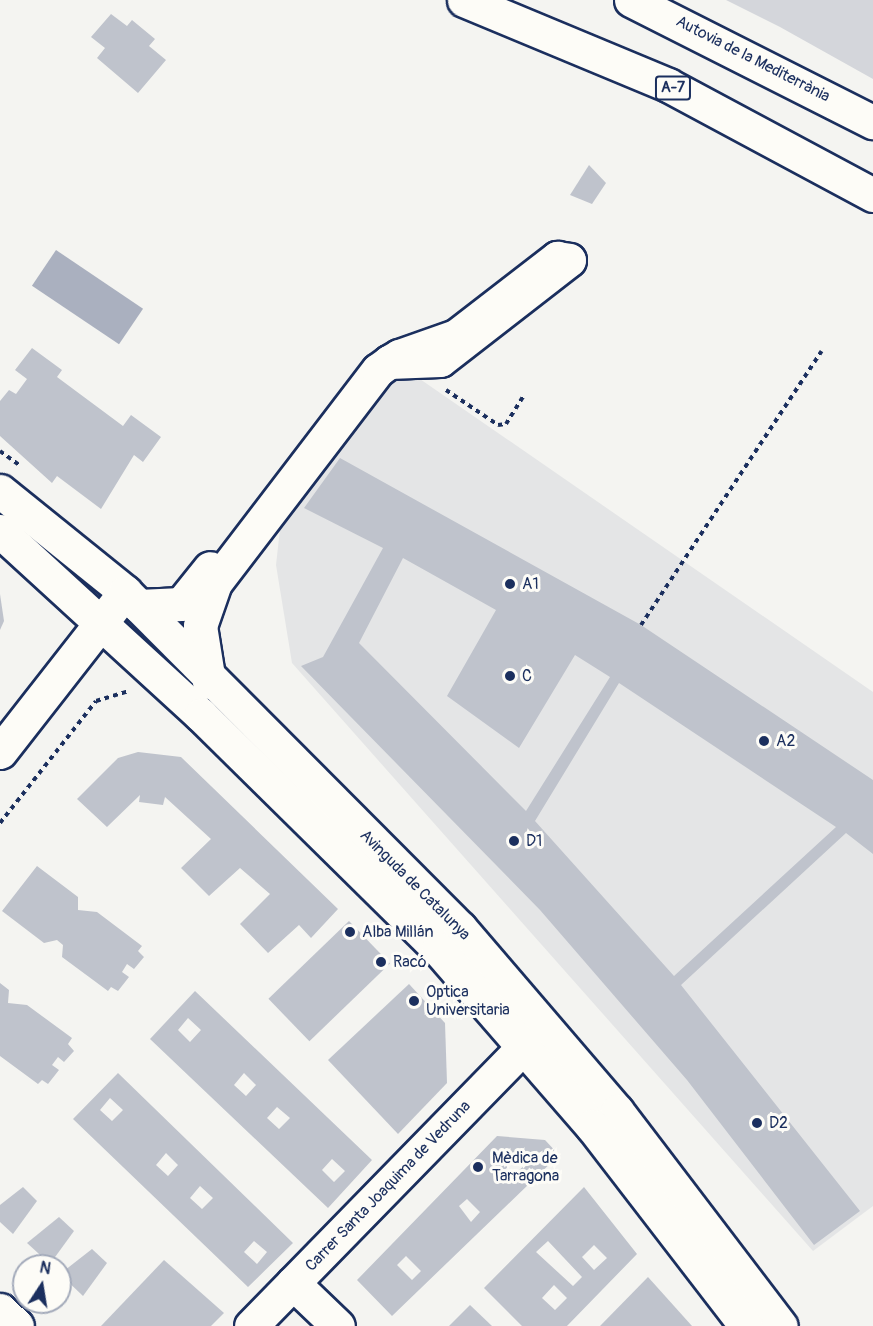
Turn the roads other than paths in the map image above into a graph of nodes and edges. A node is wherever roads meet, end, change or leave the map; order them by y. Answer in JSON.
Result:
{"nodes":[{"id":1,"x":464,"y":0,"type":"edge"},
{"id":2,"x":631,"y":0,"type":"edge"},
{"id":3,"x":873,"y":123,"type":"edge"},
{"id":4,"x":873,"y":195,"type":"edge"},
{"id":5,"x":0,"y":491,"type":"edge"},
{"id":6,"x":0,"y":531,"type":"edge"},
{"id":7,"x":132,"y":599,"type":"junction"},
{"id":8,"x":102,"y":621,"type":"junction"},
{"id":9,"x":209,"y":682,"type":"junction"},
{"id":10,"x":0,"y":752,"type":"edge"},
{"id":11,"x":524,"y":1046,"type":"junction"},
{"id":12,"x":293,"y":1283,"type":"junction"},
{"id":13,"x":0,"y":1310,"type":"edge"},
{"id":14,"x":17,"y":1326,"type":"edge"},
{"id":15,"x":251,"y":1326,"type":"edge"},
{"id":16,"x":338,"y":1326,"type":"edge"},
{"id":17,"x":747,"y":1326,"type":"edge"},
{"id":18,"x":781,"y":1326,"type":"edge"}],
"edges":[{"from":1,"to":4,"type":"main road","number":"A-7"},
{"from":2,"to":3,"type":"main road","name":"Autovia de la Mediterrània"},
{"from":5,"to":7,"type":"main road","name":"Avinguda de Catalunya"},
{"from":6,"to":8,"type":"main road","name":"Avinguda de Catalunya"},
{"from":7,"to":8,"type":"main road"},
{"from":7,"to":9,"type":"main road","name":"Avinguda de Catalunya"},
{"from":7,"to":9,"type":"main road"},
{"from":8,"to":10,"type":"main road"},
{"from":8,"to":11,"type":"main road","name":"Avinguda de Catalunya"},
{"from":9,"to":18,"type":"main road","name":"Avinguda de Catalunya"},
{"from":11,"to":12,"type":"main road","name":"Carrer Santa Joaquima de Vedruna"},
{"from":11,"to":17,"type":"main road","name":"Avinguda de Catalunya"},
{"from":12,"to":15,"type":"main road","name":"Carrer Santa Joaquima de Vedruna"},
{"from":12,"to":16,"type":"main road"},
{"from":13,"to":14,"type":"main road"}]}
